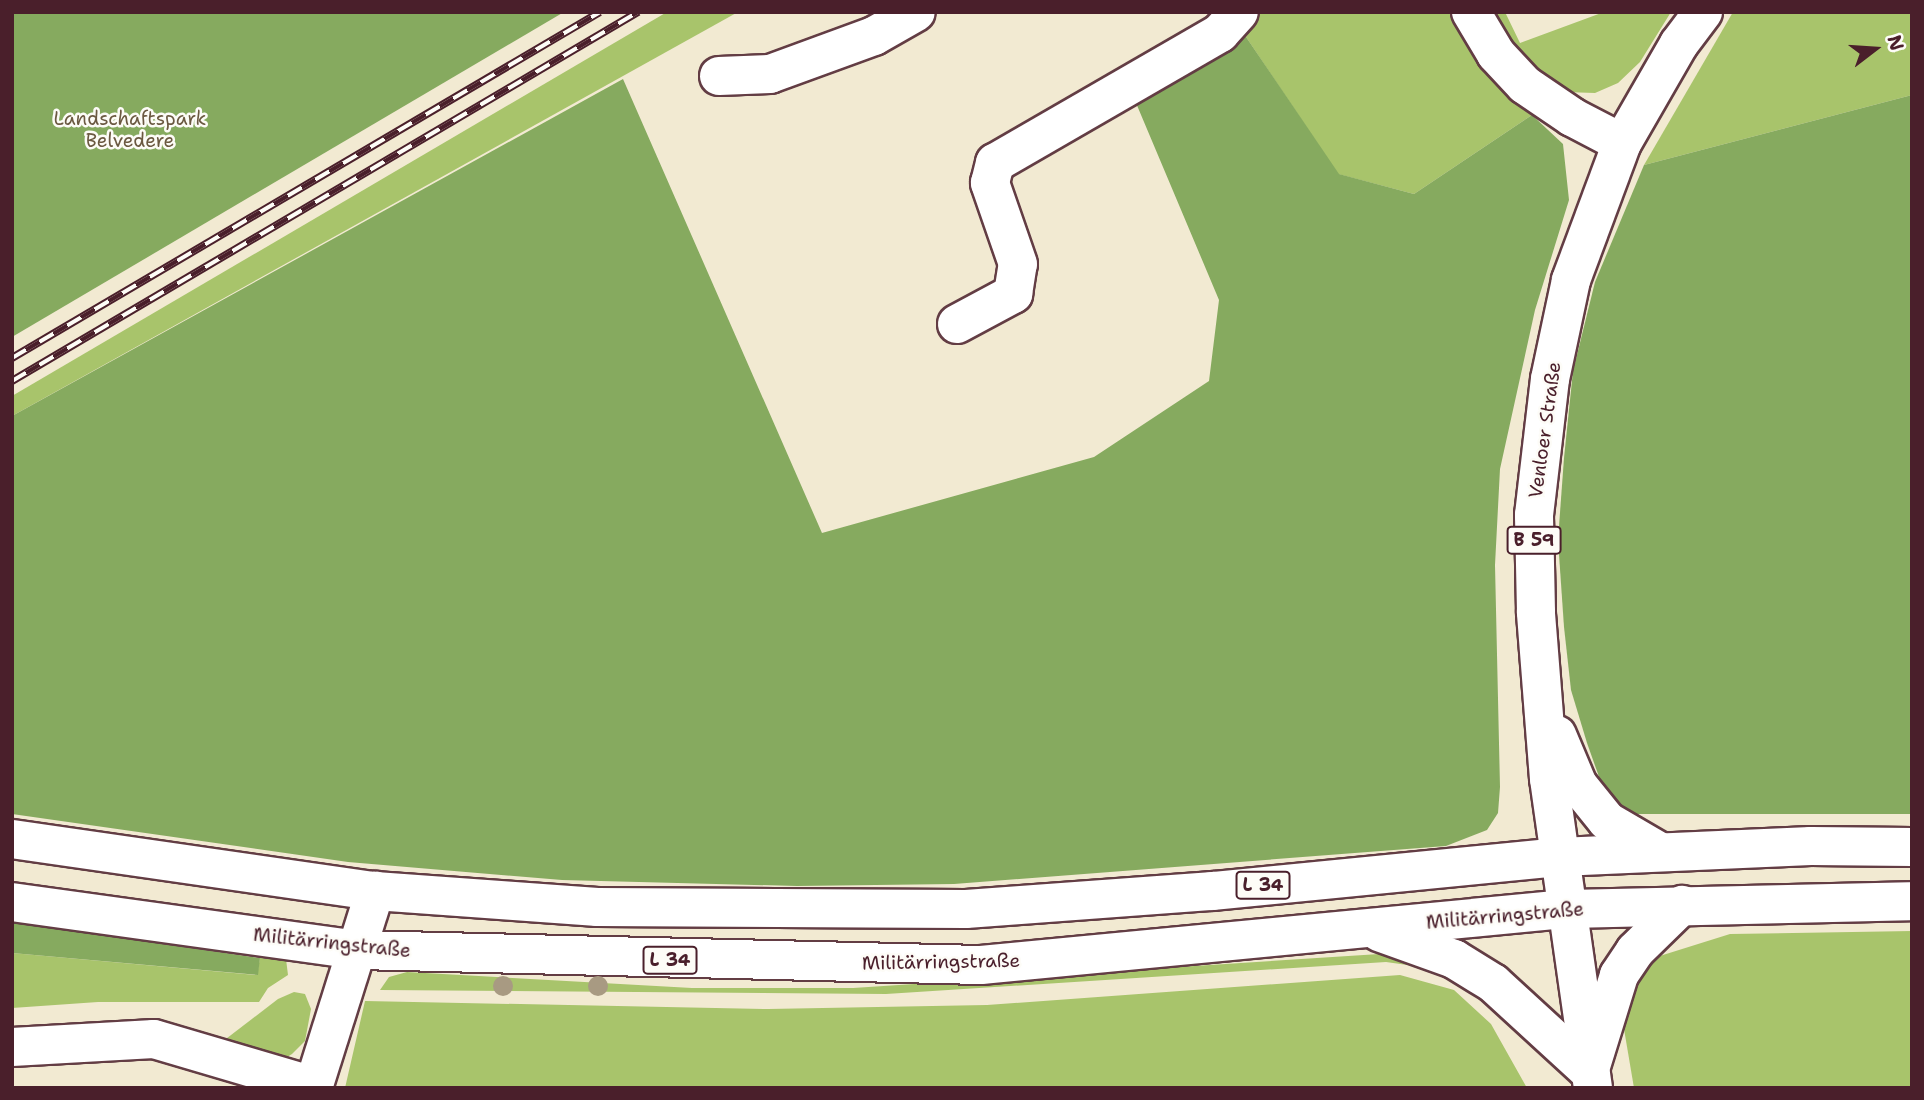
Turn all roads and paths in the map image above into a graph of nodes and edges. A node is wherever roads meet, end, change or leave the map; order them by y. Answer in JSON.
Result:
{"nodes":[{"id":1,"x":916,"y":12,"type":"edge"},
{"id":2,"x":1239,"y":12,"type":"edge"},
{"id":3,"x":1471,"y":12,"type":"edge"},
{"id":4,"x":1703,"y":12,"type":"edge"},
{"id":5,"x":719,"y":76,"type":"dead end"},
{"id":6,"x":1622,"y":143,"type":"junction"},
{"id":7,"x":957,"y":324,"type":"dead end"},
{"id":8,"x":1543,"y":702,"type":"junction"},
{"id":9,"x":12,"y":839,"type":"edge"},
{"id":10,"x":1912,"y":847,"type":"edge"},
{"id":11,"x":1657,"y":850,"type":"junction"},
{"id":12,"x":1559,"y":857,"type":"junction"},
{"id":13,"x":375,"y":891,"type":"junction"},
{"id":14,"x":1912,"y":901,"type":"edge"},
{"id":15,"x":12,"y":902,"type":"edge"},
{"id":16,"x":1682,"y":905,"type":"junction"},
{"id":17,"x":1566,"y":909,"type":"junction"},
{"id":18,"x":1370,"y":928,"type":"junction"},
{"id":19,"x":358,"y":950,"type":"junction"},
{"id":20,"x":12,"y":1047,"type":"edge"},
{"id":21,"x":1591,"y":1080,"type":"edge"},
{"id":22,"x":314,"y":1087,"type":"edge"}],
"edges":[{"from":1,"to":5,"type":"main road"},
{"from":2,"to":7,"type":"main road"},
{"from":3,"to":6,"type":"main road"},
{"from":4,"to":6,"type":"main road","name":"Venloer Straße","number":"B 59"},
{"from":6,"to":8,"type":"main road","name":"Venloer Straße","number":"B 59"},
{"from":8,"to":11,"type":"main road"},
{"from":8,"to":12,"type":"main road","name":"Venloer Straße","number":"B 59"},
{"from":9,"to":13,"type":"main road","number":"L 34"},
{"from":10,"to":11,"type":"main road","number":"L 34"},
{"from":11,"to":12,"type":"main road","number":"L 34"},
{"from":12,"to":13,"type":"main road","number":"L 34"},
{"from":12,"to":17,"type":"main road","name":"Venloer Straße","number":"B 59"},
{"from":13,"to":19,"type":"main road"},
{"from":14,"to":16,"type":"main road","name":"Militärringstraße","number":"L 34"},
{"from":15,"to":19,"type":"main road","name":"Militärringstraße","number":"L 34"},
{"from":16,"to":17,"type":"main road","name":"Militärringstraße","number":"L 34"},
{"from":16,"to":21,"type":"main road"},
{"from":17,"to":18,"type":"main road","name":"Militärringstraße","number":"L 34"},
{"from":17,"to":21,"type":"main road","name":"Venloer Straße"},
{"from":18,"to":19,"type":"main road","name":"Militärringstraße","number":"L 34"},
{"from":18,"to":21,"type":"main road"},
{"from":19,"to":22,"type":"main road"},
{"from":20,"to":22,"type":"main road"}]}
